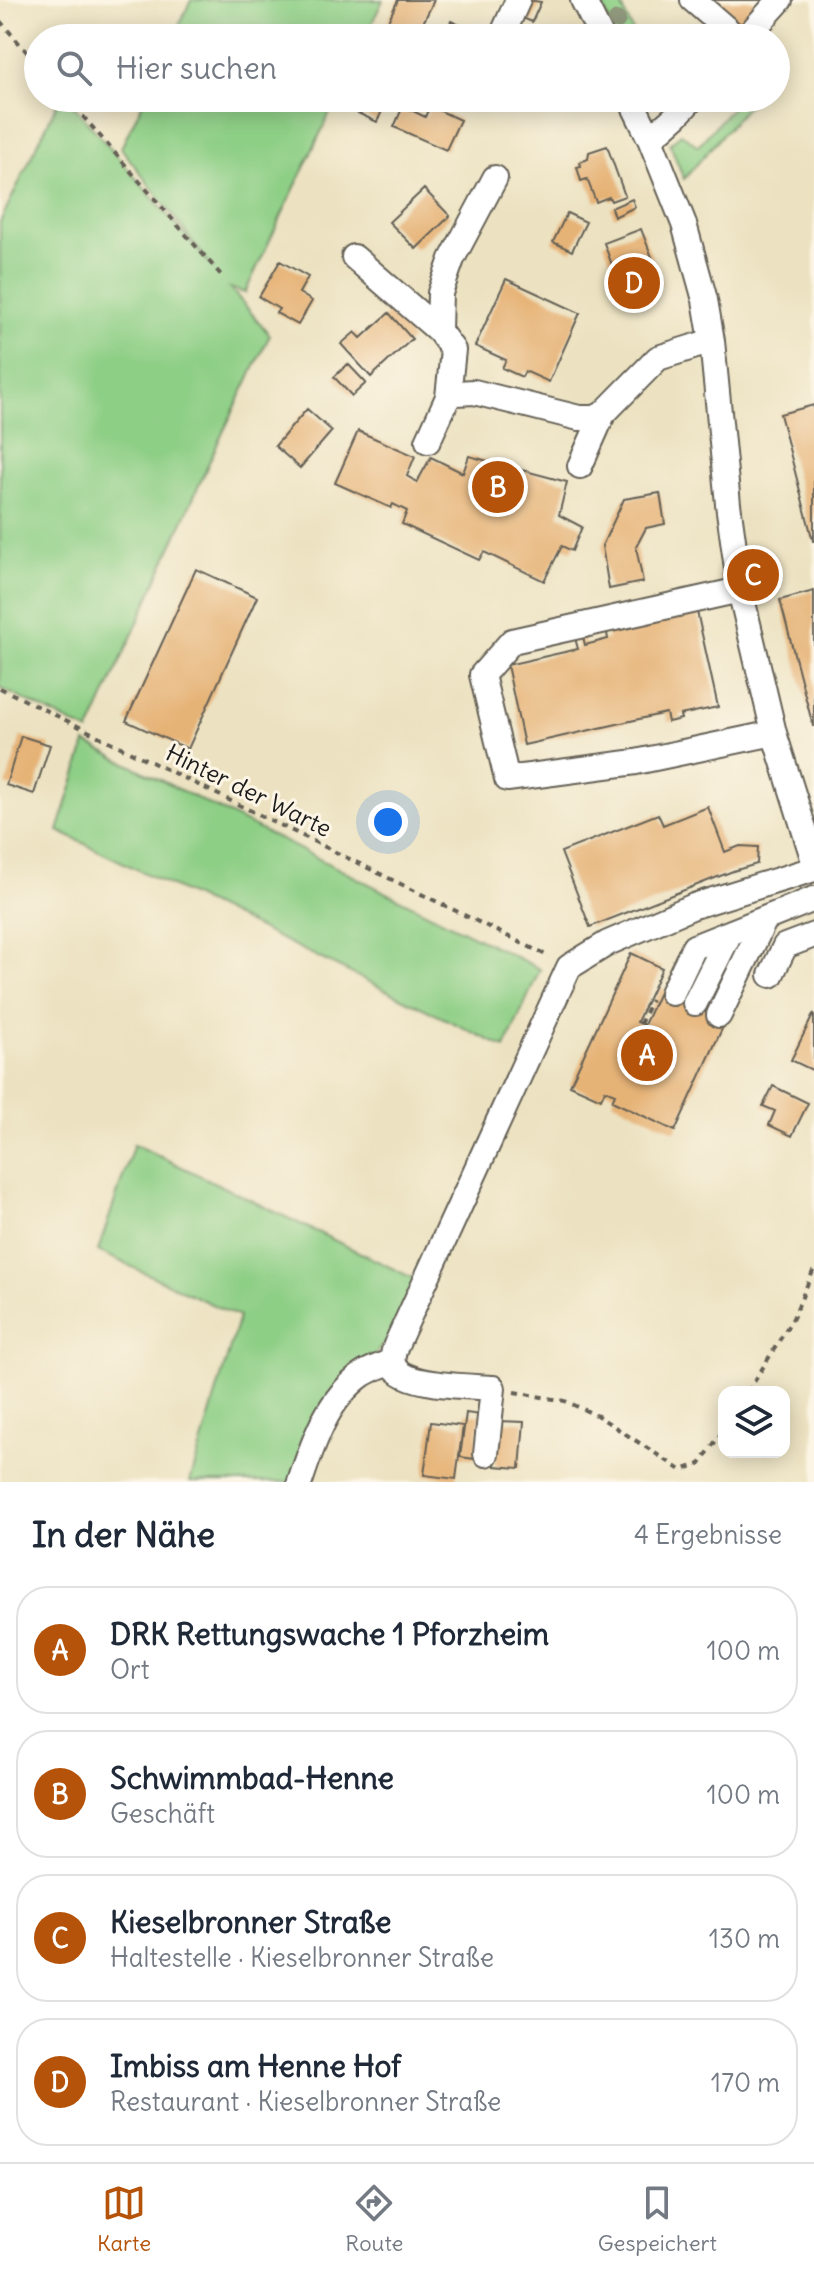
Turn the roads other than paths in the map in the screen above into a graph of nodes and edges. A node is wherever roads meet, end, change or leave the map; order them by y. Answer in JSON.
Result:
{"nodes":[{"id":1,"x":518,"y":0,"type":"edge"},
{"id":2,"x":583,"y":0,"type":"edge"},
{"id":3,"x":693,"y":0,"type":"edge"},
{"id":4,"x":780,"y":0,"type":"edge"},
{"id":5,"x":507,"y":24,"type":"edge"},
{"id":6,"x":595,"y":24,"type":"edge"},
{"id":7,"x":721,"y":24,"type":"edge"},
{"id":8,"x":759,"y":24,"type":"edge"},
{"id":9,"x":637,"y":112,"type":"edge"},
{"id":10,"x":680,"y":112,"type":"edge"},
{"id":11,"x":650,"y":139,"type":"junction"},
{"id":12,"x":495,"y":178,"type":"dead end"},
{"id":13,"x":354,"y":257,"type":"dead end"},
{"id":14,"x":439,"y":331,"type":"junction"},
{"id":15,"x":712,"y":341,"type":"junction"},
{"id":16,"x":448,"y":397,"type":"junction"},
{"id":17,"x":603,"y":414,"type":"junction"},
{"id":18,"x":428,"y":441,"type":"dead end"},
{"id":19,"x":580,"y":466,"type":"dead end"},
{"id":20,"x":740,"y":590,"type":"junction"},
{"id":21,"x":774,"y":733,"type":"junction"},
{"id":22,"x":814,"y":861,"type":"edge"},
{"id":23,"x":814,"y":869,"type":"edge"},
{"id":24,"x":814,"y":899,"type":"edge"},
{"id":25,"x":738,"y":930,"type":"junction"},
{"id":26,"x":814,"y":935,"type":"edge"},
{"id":27,"x":771,"y":975,"type":"dead end"},
{"id":28,"x":392,"y":1361,"type":"junction"},
{"id":29,"x":486,"y":1454,"type":"dead end"},
{"id":30,"x":300,"y":1482,"type":"edge"}],
"edges":[{"from":1,"to":5,"type":"street"},
{"from":2,"to":6,"type":"street"},
{"from":3,"to":7,"type":"street"},
{"from":4,"to":8,"type":"street"},
{"from":9,"to":11,"type":"street"},
{"from":10,"to":11,"type":"street"},
{"from":11,"to":15,"type":"street"},
{"from":12,"to":14,"type":"street"},
{"from":13,"to":14,"type":"street"},
{"from":14,"to":16,"type":"street"},
{"from":15,"to":17,"type":"street"},
{"from":15,"to":20,"type":"street"},
{"from":16,"to":17,"type":"street"},
{"from":16,"to":18,"type":"street"},
{"from":17,"to":19,"type":"street"},
{"from":20,"to":21,"type":"street"},
{"from":20,"to":21,"type":"street"},
{"from":21,"to":22,"type":"street"},
{"from":23,"to":28,"type":"street"},
{"from":24,"to":25,"type":"street"},
{"from":25,"to":25,"type":"street"},
{"from":26,"to":27,"type":"street"},
{"from":28,"to":29,"type":"street"},
{"from":28,"to":30,"type":"street"}]}
